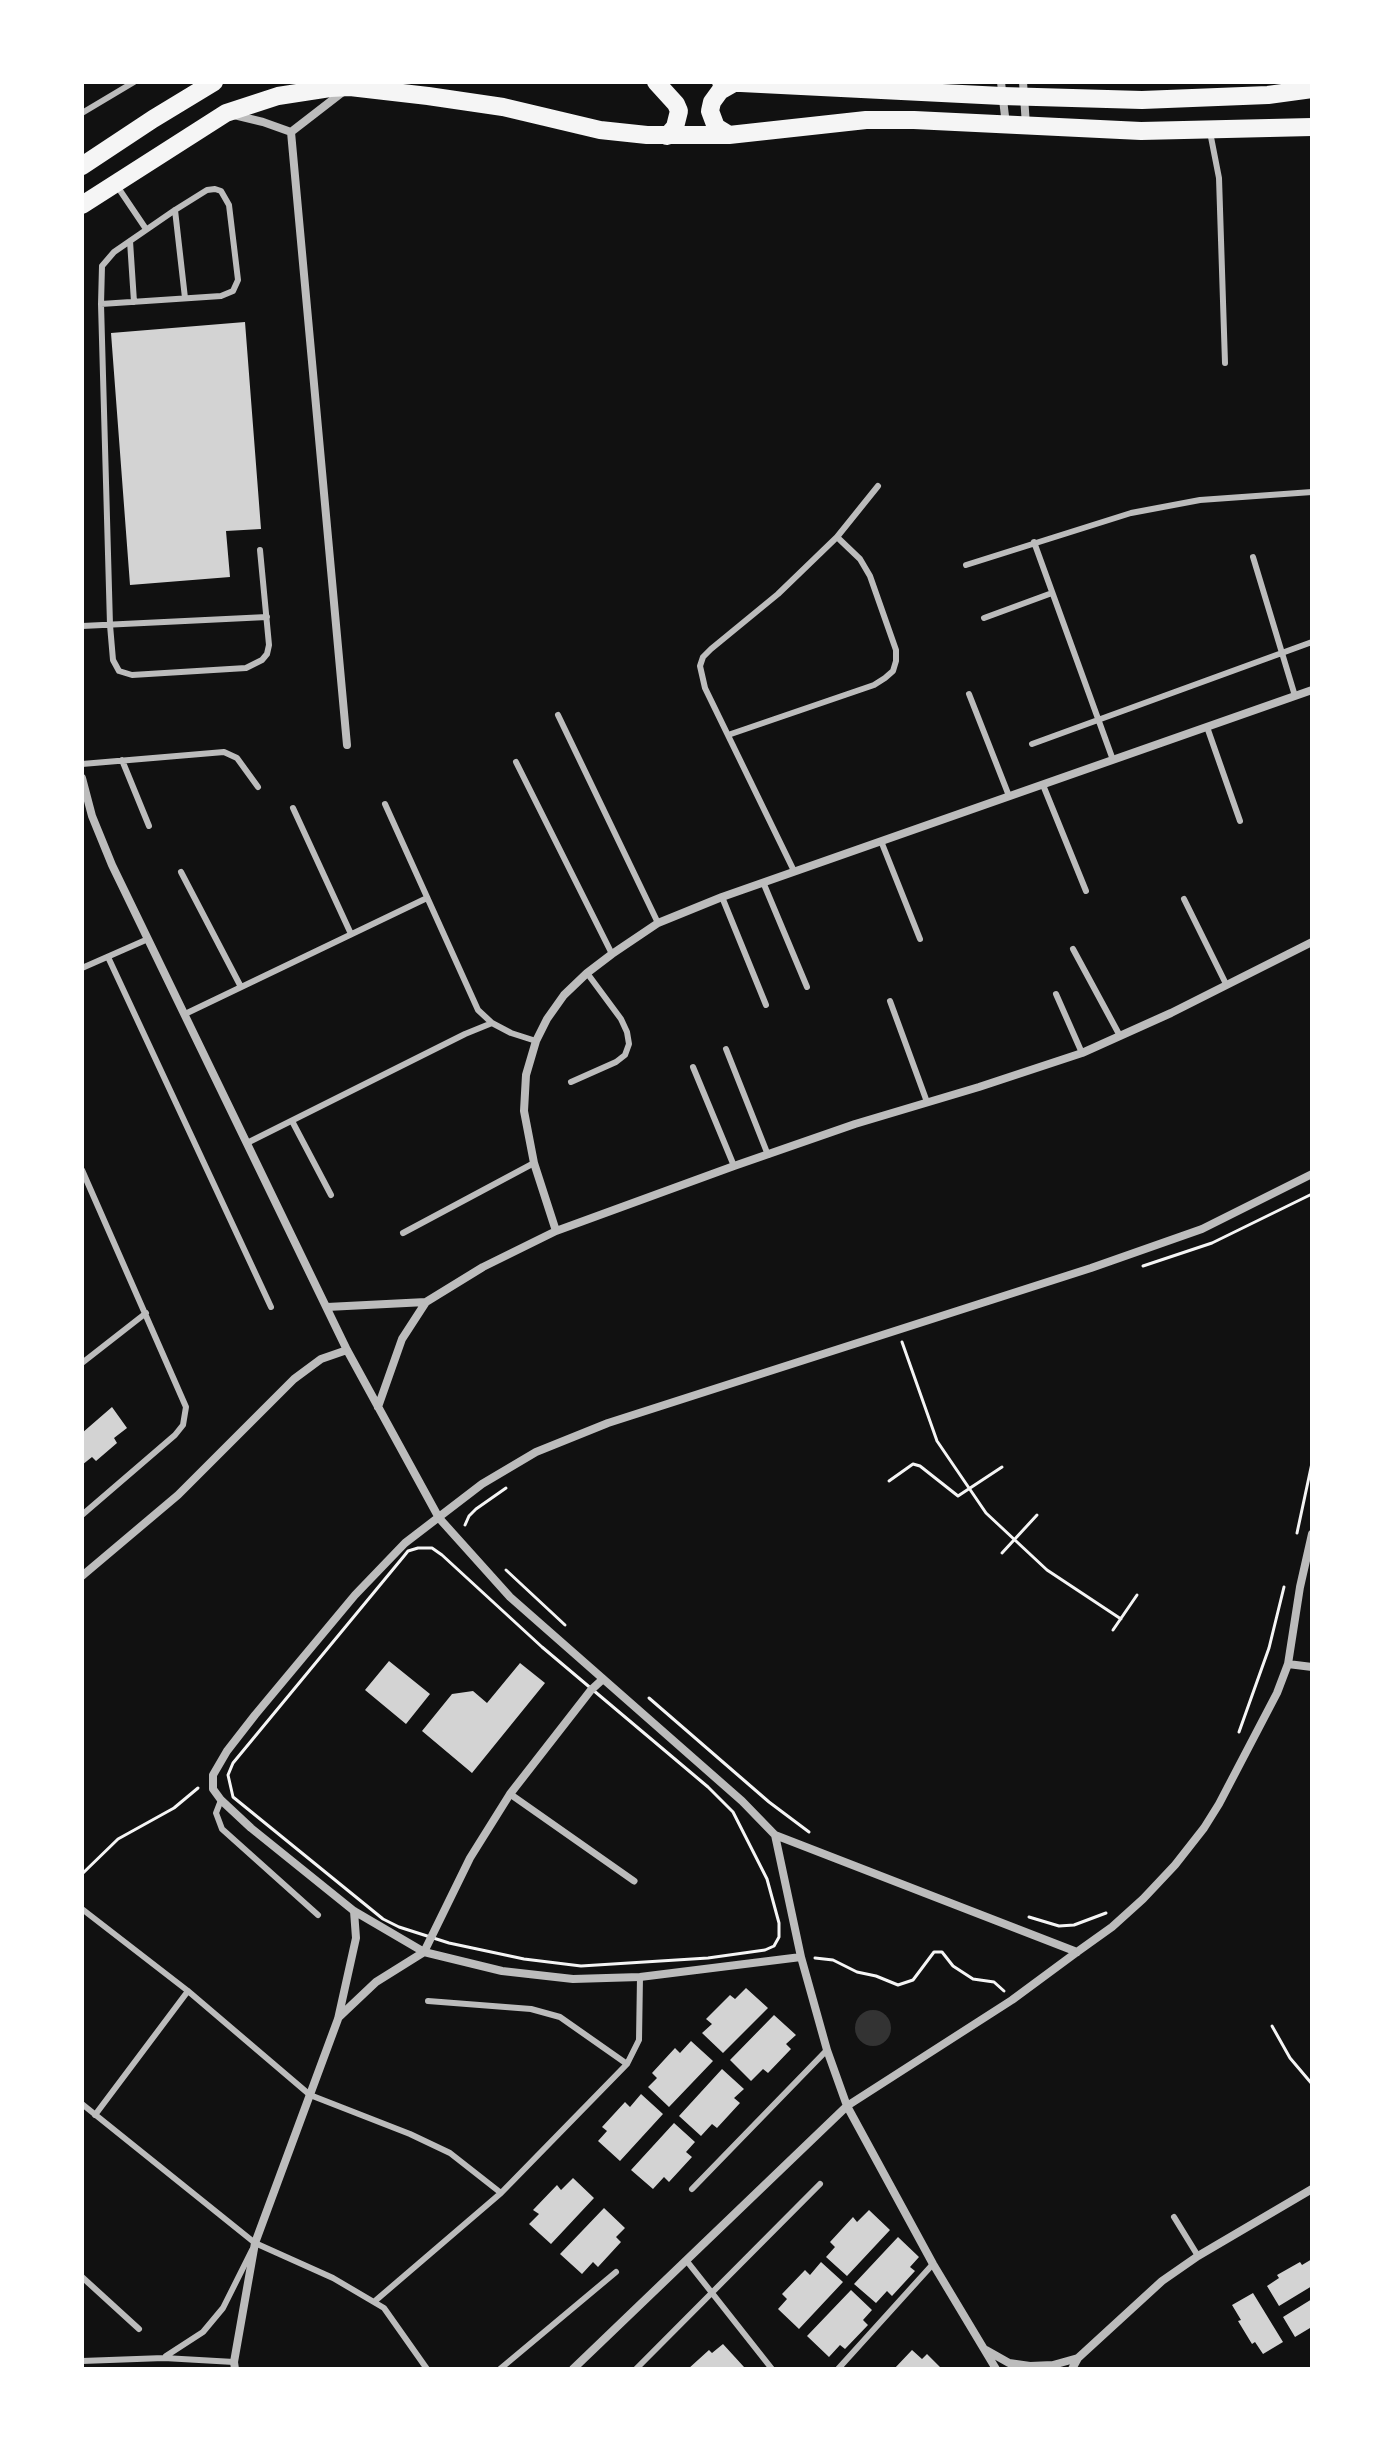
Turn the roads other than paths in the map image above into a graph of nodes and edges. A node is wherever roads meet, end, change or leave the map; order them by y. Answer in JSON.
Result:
{"nodes":[{"id":1,"x":134,"y":82,"type":"edge"},
{"id":2,"x":214,"y":82,"type":"edge"},
{"id":3,"x":656,"y":82,"type":"edge"},
{"id":4,"x":721,"y":82,"type":"edge"},
{"id":5,"x":734,"y":83,"type":"edge"},
{"id":6,"x":350,"y":87,"type":"junction"},
{"id":7,"x":1002,"y":89,"type":"edge"},
{"id":8,"x":1024,"y":89,"type":"edge"},
{"id":9,"x":1312,"y":89,"type":"edge"},
{"id":10,"x":82,"y":113,"type":"edge"},
{"id":11,"x":226,"y":113,"type":"junction"},
{"id":12,"x":1006,"y":125,"type":"junction"},
{"id":13,"x":1027,"y":126,"type":"junction"},
{"id":14,"x":1312,"y":127,"type":"edge"},
{"id":15,"x":1210,"y":130,"type":"junction"},
{"id":16,"x":291,"y":132,"type":"junction"},
{"id":17,"x":729,"y":135,"type":"junction"},
{"id":18,"x":667,"y":136,"type":"junction"},
{"id":19,"x":82,"y":166,"type":"edge"},
{"id":20,"x":115,"y":183,"type":"junction"},
{"id":21,"x":82,"y":205,"type":"edge"},
{"id":22,"x":175,"y":210,"type":"junction"},
{"id":23,"x":146,"y":229,"type":"junction"},
{"id":24,"x":130,"y":241,"type":"junction"},
{"id":25,"x":185,"y":298,"type":"junction"},
{"id":26,"x":134,"y":302,"type":"junction"},
{"id":27,"x":101,"y":304,"type":"junction"},
{"id":28,"x":1225,"y":363,"type":"dead end"},
{"id":29,"x":878,"y":486,"type":"dead end"},
{"id":30,"x":1312,"y":492,"type":"edge"},
{"id":31,"x":837,"y":537,"type":"junction"},
{"id":32,"x":1034,"y":542,"type":"junction"},
{"id":33,"x":260,"y":550,"type":"dead end"},
{"id":34,"x":1253,"y":557,"type":"dead end"},
{"id":35,"x":966,"y":565,"type":"dead end"},
{"id":36,"x":1052,"y":593,"type":"junction"},
{"id":37,"x":267,"y":617,"type":"junction"},
{"id":38,"x":984,"y":618,"type":"dead end"},
{"id":39,"x":110,"y":625,"type":"junction"},
{"id":40,"x":82,"y":626,"type":"edge"},
{"id":41,"x":1312,"y":642,"type":"edge"},
{"id":42,"x":1282,"y":653,"type":"junction"},
{"id":43,"x":1312,"y":690,"type":"edge"},
{"id":44,"x":969,"y":694,"type":"dead end"},
{"id":45,"x":1295,"y":696,"type":"junction"},
{"id":46,"x":558,"y":715,"type":"dead end"},
{"id":47,"x":1098,"y":719,"type":"junction"},
{"id":48,"x":1207,"y":727,"type":"junction"},
{"id":49,"x":728,"y":735,"type":"junction"},
{"id":50,"x":1032,"y":744,"type":"dead end"},
{"id":51,"x":347,"y":745,"type":"dead end"},
{"id":52,"x":122,"y":760,"type":"junction"},
{"id":53,"x":1113,"y":760,"type":"junction"},
{"id":54,"x":516,"y":762,"type":"dead end"},
{"id":55,"x":82,"y":764,"type":"edge"},
{"id":56,"x":82,"y":778,"type":"edge"},
{"id":57,"x":1043,"y":785,"type":"junction"},
{"id":58,"x":258,"y":787,"type":"dead end"},
{"id":59,"x":1009,"y":796,"type":"junction"},
{"id":60,"x":385,"y":804,"type":"dead end"},
{"id":61,"x":293,"y":808,"type":"dead end"},
{"id":62,"x":1240,"y":821,"type":"dead end"},
{"id":63,"x":149,"y":826,"type":"dead end"},
{"id":64,"x":881,"y":841,"type":"junction"},
{"id":65,"x":794,"y":871,"type":"junction"},
{"id":66,"x":181,"y":872,"type":"dead end"},
{"id":67,"x":763,"y":882,"type":"junction"},
{"id":68,"x":1086,"y":891,"type":"dead end"},
{"id":69,"x":722,"y":897,"type":"junction"},
{"id":70,"x":427,"y":898,"type":"junction"},
{"id":71,"x":1184,"y":899,"type":"dead end"},
{"id":72,"x":658,"y":923,"type":"junction"},
{"id":73,"x":351,"y":934,"type":"junction"},
{"id":74,"x":148,"y":939,"type":"junction"},
{"id":75,"x":920,"y":939,"type":"dead end"},
{"id":76,"x":1312,"y":942,"type":"edge"},
{"id":77,"x":1073,"y":949,"type":"dead end"},
{"id":78,"x":612,"y":954,"type":"junction"},
{"id":79,"x":108,"y":957,"type":"junction"},
{"id":80,"x":82,"y":968,"type":"edge"},
{"id":81,"x":587,"y":973,"type":"junction"},
{"id":82,"x":1226,"y":984,"type":"junction"},
{"id":83,"x":241,"y":987,"type":"junction"},
{"id":84,"x":807,"y":987,"type":"dead end"},
{"id":85,"x":1056,"y":994,"type":"dead end"},
{"id":86,"x":890,"y":1001,"type":"dead end"},
{"id":87,"x":766,"y":1005,"type":"dead end"},
{"id":88,"x":185,"y":1014,"type":"junction"},
{"id":89,"x":492,"y":1023,"type":"junction"},
{"id":90,"x":1120,"y":1036,"type":"junction"},
{"id":91,"x":536,"y":1041,"type":"junction"},
{"id":92,"x":726,"y":1049,"type":"dead end"},
{"id":93,"x":1082,"y":1053,"type":"junction"},
{"id":94,"x":693,"y":1067,"type":"dead end"},
{"id":95,"x":571,"y":1082,"type":"dead end"},
{"id":96,"x":927,"y":1102,"type":"junction"},
{"id":97,"x":292,"y":1121,"type":"junction"},
{"id":98,"x":247,"y":1143,"type":"junction"},
{"id":99,"x":768,"y":1155,"type":"junction"},
{"id":100,"x":534,"y":1163,"type":"junction"},
{"id":101,"x":734,"y":1166,"type":"junction"},
{"id":102,"x":82,"y":1170,"type":"edge"},
{"id":103,"x":1312,"y":1174,"type":"edge"},
{"id":104,"x":331,"y":1195,"type":"dead end"},
{"id":105,"x":556,"y":1231,"type":"junction"},
{"id":106,"x":403,"y":1233,"type":"dead end"},
{"id":107,"x":426,"y":1302,"type":"junction"},
{"id":108,"x":271,"y":1307,"type":"dead end"},
{"id":109,"x":327,"y":1307,"type":"junction"},
{"id":110,"x":146,"y":1313,"type":"junction"},
{"id":111,"x":347,"y":1350,"type":"junction"},
{"id":112,"x":82,"y":1363,"type":"edge"},
{"id":113,"x":378,"y":1407,"type":"junction"},
{"id":114,"x":82,"y":1515,"type":"edge"},
{"id":115,"x":439,"y":1518,"type":"junction"},
{"id":116,"x":1312,"y":1534,"type":"edge"},
{"id":117,"x":82,"y":1576,"type":"edge"},
{"id":118,"x":1288,"y":1664,"type":"junction"},
{"id":119,"x":1312,"y":1667,"type":"edge"},
{"id":120,"x":603,"y":1679,"type":"junction"},
{"id":121,"x":510,"y":1794,"type":"junction"},
{"id":122,"x":221,"y":1800,"type":"junction"},
{"id":123,"x":775,"y":1835,"type":"junction"},
{"id":124,"x":634,"y":1881,"type":"dead end"},
{"id":125,"x":82,"y":1909,"type":"edge"},
{"id":126,"x":354,"y":1911,"type":"junction"},
{"id":127,"x":318,"y":1915,"type":"dead end"},
{"id":128,"x":424,"y":1952,"type":"junction"},
{"id":129,"x":1077,"y":1952,"type":"junction"},
{"id":130,"x":801,"y":1957,"type":"junction"},
{"id":131,"x":640,"y":1977,"type":"junction"},
{"id":132,"x":188,"y":1991,"type":"junction"},
{"id":133,"x":428,"y":2001,"type":"dead end"},
{"id":134,"x":338,"y":2019,"type":"junction"},
{"id":135,"x":827,"y":2050,"type":"junction"},
{"id":136,"x":627,"y":2064,"type":"junction"},
{"id":137,"x":310,"y":2095,"type":"junction"},
{"id":138,"x":82,"y":2104,"type":"edge"},
{"id":139,"x":847,"y":2106,"type":"junction"},
{"id":140,"x":95,"y":2115,"type":"junction"},
{"id":141,"x":820,"y":2184,"type":"dead end"},
{"id":142,"x":692,"y":2189,"type":"dead end"},
{"id":143,"x":1312,"y":2189,"type":"edge"},
{"id":144,"x":501,"y":2193,"type":"junction"},
{"id":145,"x":1174,"y":2217,"type":"dead end"},
{"id":146,"x":255,"y":2243,"type":"junction"},
{"id":147,"x":1198,"y":2256,"type":"junction"},
{"id":148,"x":686,"y":2260,"type":"junction"},
{"id":149,"x":933,"y":2264,"type":"junction"},
{"id":150,"x":616,"y":2272,"type":"dead end"},
{"id":151,"x":82,"y":2277,"type":"edge"},
{"id":152,"x":714,"y":2294,"type":"junction"},
{"id":153,"x":375,"y":2301,"type":"junction"},
{"id":154,"x":139,"y":2329,"type":"dead end"},
{"id":155,"x":984,"y":2349,"type":"junction"},
{"id":156,"x":164,"y":2358,"type":"junction"},
{"id":157,"x":1078,"y":2358,"type":"junction"},
{"id":158,"x":82,"y":2361,"type":"edge"},
{"id":159,"x":235,"y":2365,"type":"edge"},
{"id":160,"x":427,"y":2369,"type":"edge"},
{"id":161,"x":500,"y":2369,"type":"edge"},
{"id":162,"x":573,"y":2369,"type":"edge"},
{"id":163,"x":636,"y":2369,"type":"edge"},
{"id":164,"x":772,"y":2369,"type":"edge"},
{"id":165,"x":838,"y":2369,"type":"edge"},
{"id":166,"x":996,"y":2369,"type":"edge"},
{"id":167,"x":1072,"y":2369,"type":"edge"}],
"edges":[{"from":1,"to":10,"type":"lane"},
{"from":2,"to":19,"type":"main road"},
{"from":3,"to":18,"type":"main road"},
{"from":4,"to":5,"type":"main road"},
{"from":5,"to":7,"type":"main road"},
{"from":5,"to":17,"type":"main road"},
{"from":6,"to":11,"type":"main road"},
{"from":6,"to":16,"type":"street"},
{"from":6,"to":18,"type":"main road"},
{"from":7,"to":8,"type":"main road"},
{"from":7,"to":12,"type":"street"},
{"from":8,"to":9,"type":"main road"},
{"from":8,"to":13,"type":"street"},
{"from":11,"to":16,"type":"street"},
{"from":11,"to":20,"type":"main road"},
{"from":12,"to":13,"type":"main road"},
{"from":12,"to":17,"type":"main road"},
{"from":13,"to":15,"type":"main road"},
{"from":14,"to":15,"type":"main road"},
{"from":15,"to":28,"type":"lane"},
{"from":16,"to":51,"type":"street"},
{"from":17,"to":18,"type":"main road"},
{"from":20,"to":21,"type":"main road"},
{"from":20,"to":23,"type":"lane"},
{"from":22,"to":23,"type":"lane"},
{"from":22,"to":25,"type":"lane"},
{"from":22,"to":25,"type":"lane"},
{"from":23,"to":24,"type":"lane"},
{"from":24,"to":26,"type":"lane"},
{"from":24,"to":27,"type":"lane"},
{"from":25,"to":26,"type":"lane"},
{"from":26,"to":27,"type":"lane"},
{"from":27,"to":39,"type":"lane"},
{"from":29,"to":31,"type":"lane"},
{"from":30,"to":32,"type":"lane"},
{"from":31,"to":49,"type":"lane"},
{"from":31,"to":49,"type":"lane"},
{"from":32,"to":35,"type":"lane"},
{"from":32,"to":36,"type":"lane"},
{"from":33,"to":37,"type":"lane"},
{"from":34,"to":42,"type":"lane"},
{"from":36,"to":38,"type":"lane"},
{"from":36,"to":47,"type":"lane"},
{"from":37,"to":39,"type":"lane"},
{"from":37,"to":39,"type":"lane"},
{"from":39,"to":40,"type":"lane"},
{"from":41,"to":42,"type":"lane"},
{"from":42,"to":45,"type":"lane"},
{"from":42,"to":47,"type":"lane"},
{"from":43,"to":45,"type":"street"},
{"from":44,"to":59,"type":"lane"},
{"from":45,"to":48,"type":"street"},
{"from":46,"to":72,"type":"lane"},
{"from":47,"to":50,"type":"lane"},
{"from":47,"to":53,"type":"lane"},
{"from":48,"to":53,"type":"street"},
{"from":48,"to":62,"type":"lane"},
{"from":49,"to":65,"type":"lane"},
{"from":52,"to":55,"type":"lane"},
{"from":52,"to":58,"type":"lane"},
{"from":52,"to":63,"type":"lane"},
{"from":53,"to":57,"type":"street"},
{"from":54,"to":78,"type":"lane"},
{"from":56,"to":74,"type":"street"},
{"from":57,"to":59,"type":"street"},
{"from":57,"to":68,"type":"lane"},
{"from":59,"to":64,"type":"street"},
{"from":60,"to":70,"type":"lane"},
{"from":61,"to":73,"type":"lane"},
{"from":64,"to":65,"type":"street"},
{"from":64,"to":75,"type":"lane"},
{"from":65,"to":67,"type":"street"},
{"from":66,"to":83,"type":"lane"},
{"from":67,"to":69,"type":"street"},
{"from":67,"to":84,"type":"lane"},
{"from":69,"to":72,"type":"street"},
{"from":69,"to":87,"type":"lane"},
{"from":70,"to":73,"type":"lane"},
{"from":70,"to":89,"type":"lane"},
{"from":71,"to":82,"type":"lane"},
{"from":72,"to":78,"type":"street"},
{"from":73,"to":83,"type":"lane"},
{"from":74,"to":79,"type":"lane"},
{"from":74,"to":88,"type":"street"},
{"from":76,"to":82,"type":"street"},
{"from":77,"to":90,"type":"lane"},
{"from":78,"to":81,"type":"street"},
{"from":79,"to":80,"type":"lane"},
{"from":79,"to":108,"type":"lane"},
{"from":81,"to":91,"type":"street"},
{"from":81,"to":95,"type":"lane"},
{"from":82,"to":90,"type":"street"},
{"from":83,"to":88,"type":"lane"},
{"from":85,"to":93,"type":"lane"},
{"from":86,"to":96,"type":"lane"},
{"from":88,"to":98,"type":"street"},
{"from":89,"to":91,"type":"lane"},
{"from":89,"to":97,"type":"lane"},
{"from":90,"to":93,"type":"street"},
{"from":91,"to":100,"type":"street"},
{"from":92,"to":99,"type":"lane"},
{"from":93,"to":96,"type":"street"},
{"from":94,"to":101,"type":"lane"},
{"from":96,"to":99,"type":"street"},
{"from":97,"to":98,"type":"lane"},
{"from":97,"to":104,"type":"lane"},
{"from":98,"to":109,"type":"street"},
{"from":99,"to":101,"type":"street"},
{"from":100,"to":105,"type":"street"},
{"from":100,"to":106,"type":"lane"},
{"from":101,"to":105,"type":"street"},
{"from":102,"to":110,"type":"lane"},
{"from":103,"to":115,"type":"street"},
{"from":105,"to":107,"type":"street"},
{"from":107,"to":109,"type":"street"},
{"from":107,"to":113,"type":"street"},
{"from":109,"to":111,"type":"street"},
{"from":110,"to":112,"type":"lane"},
{"from":110,"to":114,"type":"lane"},
{"from":111,"to":113,"type":"street"},
{"from":111,"to":117,"type":"street"},
{"from":113,"to":115,"type":"street"},
{"from":115,"to":120,"type":"street"},
{"from":115,"to":122,"type":"street"},
{"from":116,"to":118,"type":"street"},
{"from":118,"to":119,"type":"street"},
{"from":118,"to":129,"type":"street"},
{"from":120,"to":121,"type":"street"},
{"from":120,"to":123,"type":"street"},
{"from":121,"to":124,"type":"street"},
{"from":121,"to":128,"type":"street"},
{"from":122,"to":126,"type":"street"},
{"from":122,"to":127,"type":"lane"},
{"from":123,"to":129,"type":"street"},
{"from":123,"to":130,"type":"street"},
{"from":125,"to":132,"type":"lane"},
{"from":126,"to":128,"type":"street"},
{"from":126,"to":134,"type":"street"},
{"from":128,"to":131,"type":"street"},
{"from":128,"to":134,"type":"street"},
{"from":129,"to":139,"type":"street"},
{"from":130,"to":131,"type":"street"},
{"from":130,"to":135,"type":"street"},
{"from":131,"to":136,"type":"lane"},
{"from":132,"to":137,"type":"lane"},
{"from":132,"to":140,"type":"lane"},
{"from":133,"to":136,"type":"lane"},
{"from":134,"to":137,"type":"street"},
{"from":135,"to":139,"type":"street"},
{"from":135,"to":142,"type":"lane"},
{"from":136,"to":144,"type":"lane"},
{"from":137,"to":144,"type":"lane"},
{"from":137,"to":146,"type":"street"},
{"from":138,"to":140,"type":"lane"},
{"from":139,"to":148,"type":"street"},
{"from":139,"to":149,"type":"street"},
{"from":140,"to":146,"type":"lane"},
{"from":141,"to":152,"type":"lane"},
{"from":143,"to":147,"type":"street"},
{"from":144,"to":153,"type":"lane"},
{"from":145,"to":147,"type":"lane"},
{"from":146,"to":153,"type":"lane"},
{"from":146,"to":156,"type":"lane"},
{"from":146,"to":159,"type":"street"},
{"from":147,"to":157,"type":"street"},
{"from":148,"to":152,"type":"lane"},
{"from":148,"to":162,"type":"street"},
{"from":149,"to":155,"type":"street"},
{"from":149,"to":165,"type":"lane"},
{"from":150,"to":161,"type":"lane"},
{"from":151,"to":154,"type":"lane"},
{"from":152,"to":163,"type":"lane"},
{"from":152,"to":164,"type":"lane"},
{"from":153,"to":160,"type":"lane"},
{"from":155,"to":157,"type":"street"},
{"from":155,"to":166,"type":"street"},
{"from":156,"to":158,"type":"lane"},
{"from":156,"to":159,"type":"lane"},
{"from":157,"to":167,"type":"street"}]}
